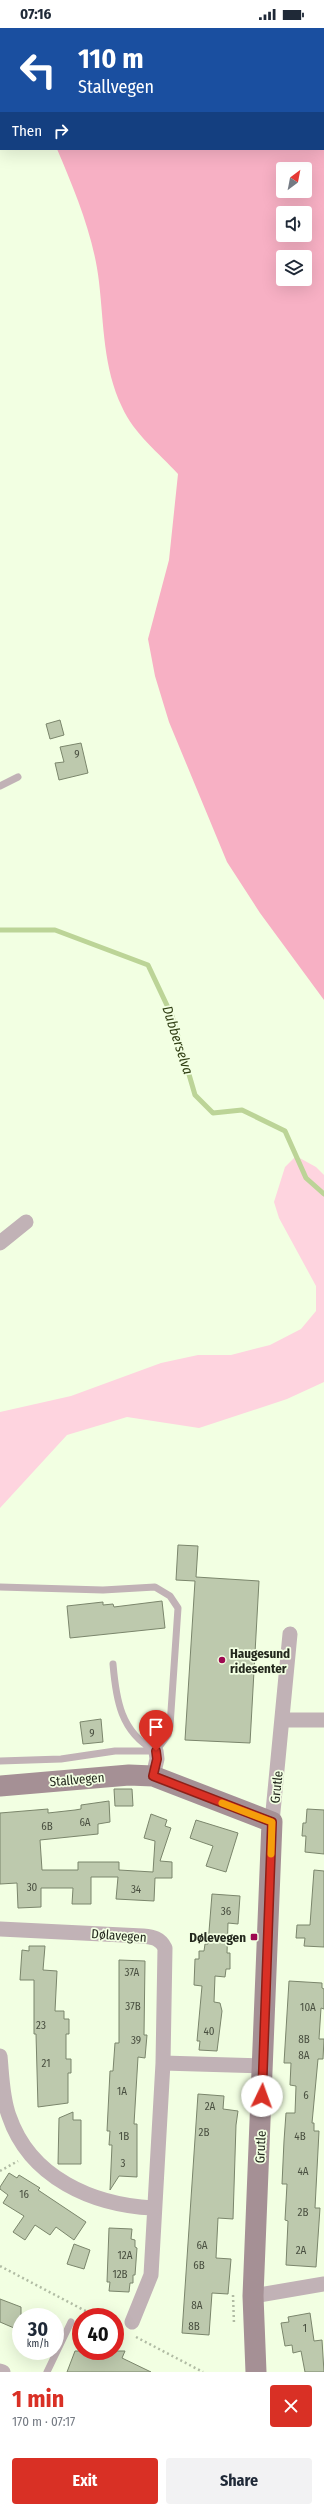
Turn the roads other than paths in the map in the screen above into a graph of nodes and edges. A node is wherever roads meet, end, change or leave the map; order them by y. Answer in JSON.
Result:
{"nodes":[{"id":1,"x":18,"y":777,"type":"dead end"},
{"id":2,"x":0,"y":786,"type":"edge"},
{"id":3,"x":26,"y":1222,"type":"dead end"},
{"id":4,"x":2,"y":1237,"type":"edge"},
{"id":5,"x":0,"y":1587,"type":"edge"},
{"id":6,"x":290,"y":1634,"type":"dead end"},
{"id":7,"x":114,"y":1664,"type":"dead end"},
{"id":8,"x":282,"y":1720,"type":"junction"},
{"id":9,"x":324,"y":1720,"type":"edge"},
{"id":10,"x":156,"y":1751,"type":"junction"},
{"id":11,"x":0,"y":1761,"type":"edge"},
{"id":12,"x":153,"y":1776,"type":"junction"},
{"id":13,"x":0,"y":1786,"type":"edge"},
{"id":14,"x":272,"y":1822,"type":"junction"},
{"id":15,"x":0,"y":1929,"type":"edge"},
{"id":16,"x":0,"y":2056,"type":"edge"},
{"id":17,"x":163,"y":2063,"type":"junction"},
{"id":18,"x":264,"y":2066,"type":"junction"},
{"id":19,"x":153,"y":2208,"type":"junction"},
{"id":20,"x":324,"y":2284,"type":"edge"},
{"id":21,"x":253,"y":2296,"type":"junction"},
{"id":22,"x":71,"y":2322,"type":"dead end"},
{"id":23,"x":133,"y":2329,"type":"road end"},
{"id":24,"x":0,"y":2371,"type":"edge"},
{"id":25,"x":3,"y":2372,"type":"edge"},
{"id":26,"x":46,"y":2372,"type":"edge"},
{"id":27,"x":256,"y":2372,"type":"edge"}],
"edges":[{"from":1,"to":2,"type":"lane"},
{"from":3,"to":4,"type":"street"},
{"from":5,"to":10,"type":"lane"},
{"from":6,"to":8,"type":"street","name":"Grutle"},
{"from":7,"to":10,"type":"lane"},
{"from":8,"to":9,"type":"street"},
{"from":8,"to":14,"type":"street","name":"Grutle"},
{"from":10,"to":11,"type":"lane"},
{"from":10,"to":12,"type":"street"},
{"from":12,"to":13,"type":"street","name":"Stallvegen"},
{"from":12,"to":14,"type":"street","name":"Stallvegen"},
{"from":14,"to":18,"type":"street","name":"Grutle"},
{"from":15,"to":17,"type":"street","name":"Dølavegen"},
{"from":16,"to":19,"type":"street"},
{"from":17,"to":18,"type":"street"},
{"from":17,"to":19,"type":"street","name":"Dølavegen"},
{"from":18,"to":21,"type":"street","name":"Grutle"},
{"from":19,"to":23,"type":"street","name":"Dølavegen"},
{"from":20,"to":21,"type":"street"},
{"from":21,"to":27,"type":"street","name":"Grutle"},
{"from":22,"to":26,"type":"lane"},
{"from":24,"to":25,"type":"street"}]}
